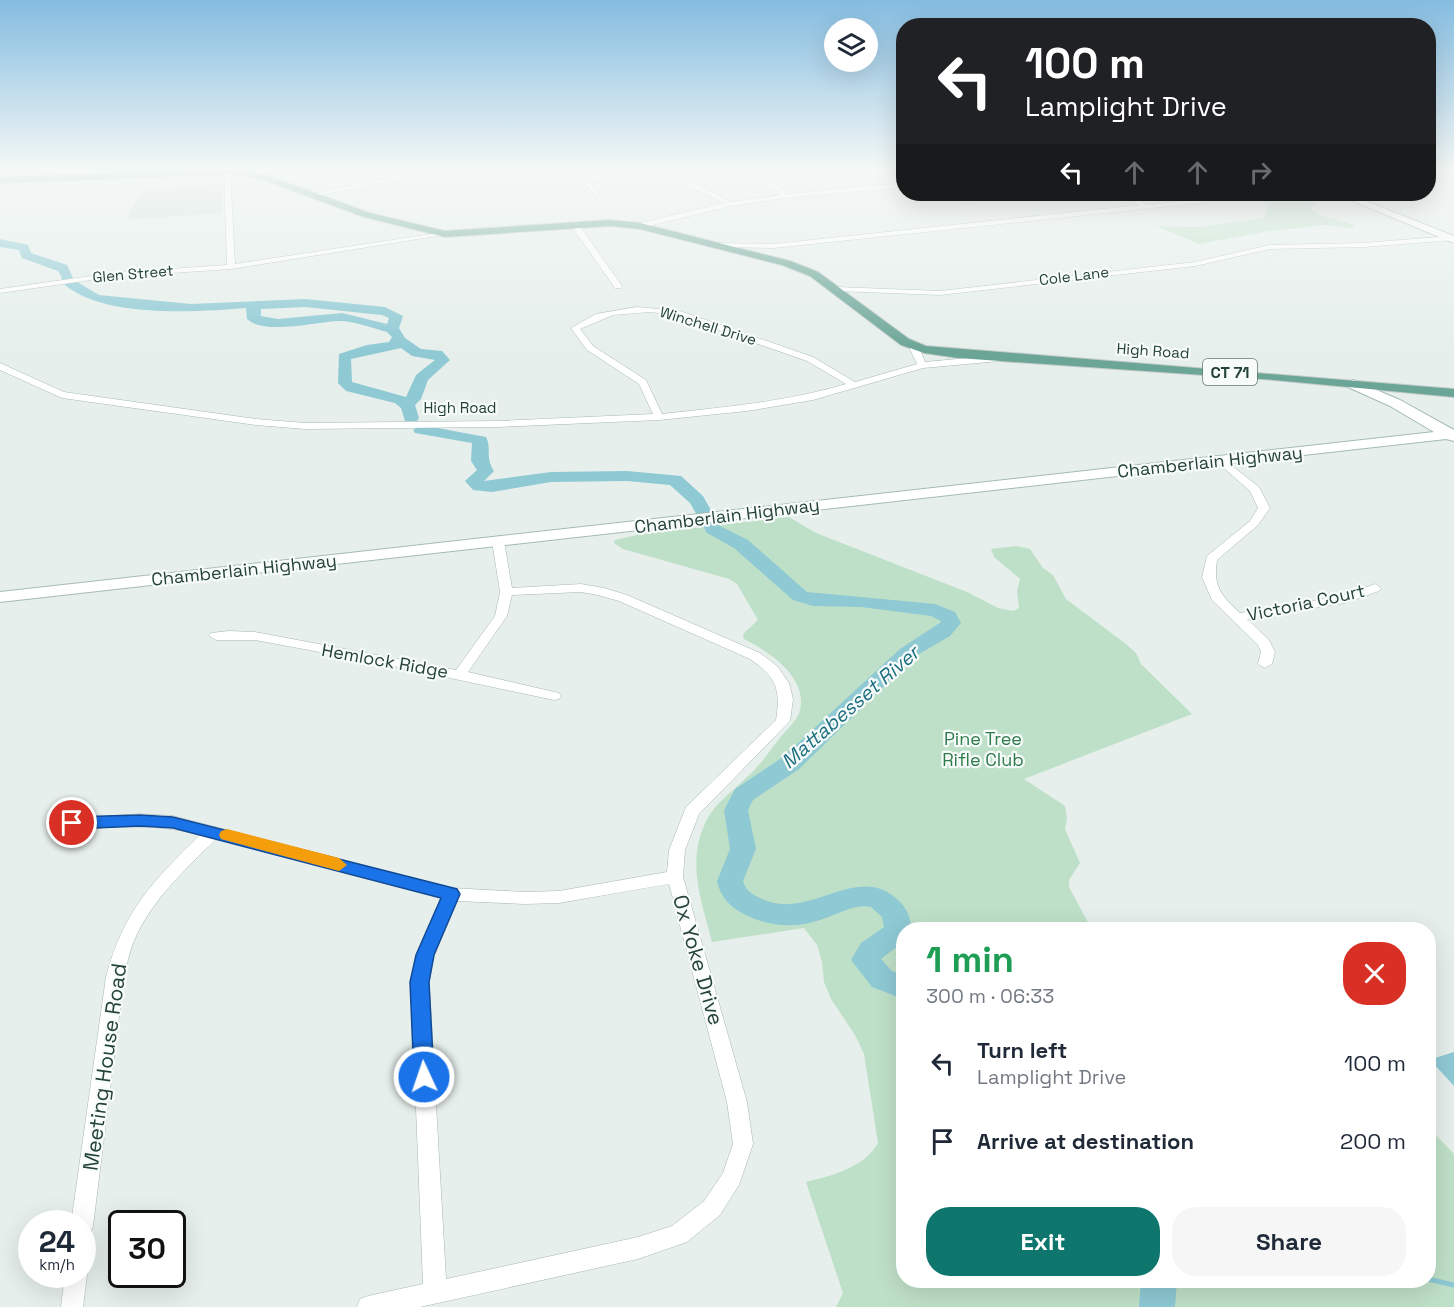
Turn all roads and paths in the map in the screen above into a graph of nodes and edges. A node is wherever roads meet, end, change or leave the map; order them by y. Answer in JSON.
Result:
{"nodes":[{"id":1,"x":229,"y":230,"type":"edge"},
{"id":2,"x":429,"y":230,"type":"edge"},
{"id":3,"x":497,"y":230,"type":"edge"},
{"id":4,"x":578,"y":230,"type":"edge"},
{"id":5,"x":656,"y":230,"type":"edge"},
{"id":6,"x":929,"y":230,"type":"edge"},
{"id":7,"x":1430,"y":230,"type":"edge"},
{"id":8,"x":445,"y":234,"type":"junction"},
{"id":9,"x":1452,"y":239,"type":"edge"},
{"id":10,"x":715,"y":245,"type":"junction"},
{"id":11,"x":231,"y":267,"type":"junction"},
{"id":12,"x":618,"y":286,"type":"dead end"},
{"id":13,"x":837,"y":289,"type":"junction"},
{"id":14,"x":0,"y":291,"type":"edge"},
{"id":15,"x":913,"y":345,"type":"junction"},
{"id":16,"x":1006,"y":357,"type":"junction"},
{"id":17,"x":922,"y":365,"type":"junction"},
{"id":18,"x":0,"y":366,"type":"edge"},
{"id":19,"x":1353,"y":384,"type":"junction"},
{"id":20,"x":854,"y":385,"type":"junction"},
{"id":21,"x":1454,"y":393,"type":"edge"},
{"id":22,"x":660,"y":417,"type":"junction"},
{"id":23,"x":1452,"y":436,"type":"edge"},
{"id":24,"x":1222,"y":460,"type":"junction"},
{"id":25,"x":498,"y":541,"type":"junction"},
{"id":26,"x":1375,"y":588,"type":"dead end"},
{"id":27,"x":506,"y":592,"type":"junction"},
{"id":28,"x":0,"y":597,"type":"edge"},
{"id":29,"x":1237,"y":618,"type":"junction"},
{"id":30,"x":216,"y":636,"type":"dead end"},
{"id":31,"x":1265,"y":664,"type":"dead end"},
{"id":32,"x":459,"y":675,"type":"junction"},
{"id":33,"x":554,"y":696,"type":"dead end"},
{"id":34,"x":72,"y":823,"type":"dead end"},
{"id":35,"x":213,"y":832,"type":"junction"},
{"id":36,"x":675,"y":877,"type":"junction"},
{"id":37,"x":451,"y":894,"type":"junction"},
{"id":38,"x":84,"y":1210,"type":"edge"},
{"id":39,"x":74,"y":1288,"type":"edge"},
{"id":40,"x":435,"y":1293,"type":"junction"},
{"id":41,"x":72,"y":1307,"type":"edge"},
{"id":42,"x":368,"y":1307,"type":"edge"}],
"edges":[{"from":1,"to":11,"type":"street"},
{"from":2,"to":8,"type":"main road","number":"CT 71"},
{"from":3,"to":8,"type":"main road","number":"CT 71"},
{"from":4,"to":12,"type":"street"},
{"from":5,"to":10,"type":"main road","number":"CT 71"},
{"from":6,"to":10,"type":"street"},
{"from":7,"to":9,"type":"main road"},
{"from":8,"to":11,"type":"street","name":"Glen Street"},
{"from":9,"to":13,"type":"street","name":"Cole Lane"},
{"from":10,"to":13,"type":"main road","number":"CT 71"},
{"from":11,"to":14,"type":"street","name":"Glen Street"},
{"from":13,"to":15,"type":"main road","number":"CT 71"},
{"from":15,"to":16,"type":"main road","number":"CT 71"},
{"from":15,"to":17,"type":"street"},
{"from":16,"to":17,"type":"street","name":"High Road"},
{"from":16,"to":19,"type":"main road","name":"High Road","number":"CT 71"},
{"from":17,"to":20,"type":"street","name":"High Road"},
{"from":18,"to":22,"type":"street","name":"High Road"},
{"from":19,"to":21,"type":"main road","name":"High Road","number":"CT 71"},
{"from":19,"to":23,"type":"main road"},
{"from":20,"to":22,"type":"street","name":"High Road"},
{"from":20,"to":22,"type":"street","name":"Winchell Drive"},
{"from":23,"to":24,"type":"main road","name":"Chamberlain Highway"},
{"from":24,"to":25,"type":"main road","name":"Chamberlain Highway"},
{"from":24,"to":29,"type":"street"},
{"from":25,"to":27,"type":"street"},
{"from":25,"to":28,"type":"main road","name":"Chamberlain Highway"},
{"from":26,"to":29,"type":"street","name":"Victoria Court"},
{"from":27,"to":32,"type":"street"},
{"from":27,"to":36,"type":"street","name":"Ox Yoke Drive"},
{"from":29,"to":31,"type":"street"},
{"from":30,"to":32,"type":"street","name":"Hemlock Ridge"},
{"from":32,"to":33,"type":"street","name":"Hemlock Ridge"},
{"from":34,"to":35,"type":"street"},
{"from":35,"to":37,"type":"street"},
{"from":35,"to":38,"type":"street","name":"Meeting House Road"},
{"from":36,"to":37,"type":"street"},
{"from":36,"to":40,"type":"street","name":"Ox Yoke Drive"},
{"from":37,"to":40,"type":"street"},
{"from":39,"to":41,"type":"street"},
{"from":40,"to":42,"type":"street","name":"Ox Yoke Drive"}]}
